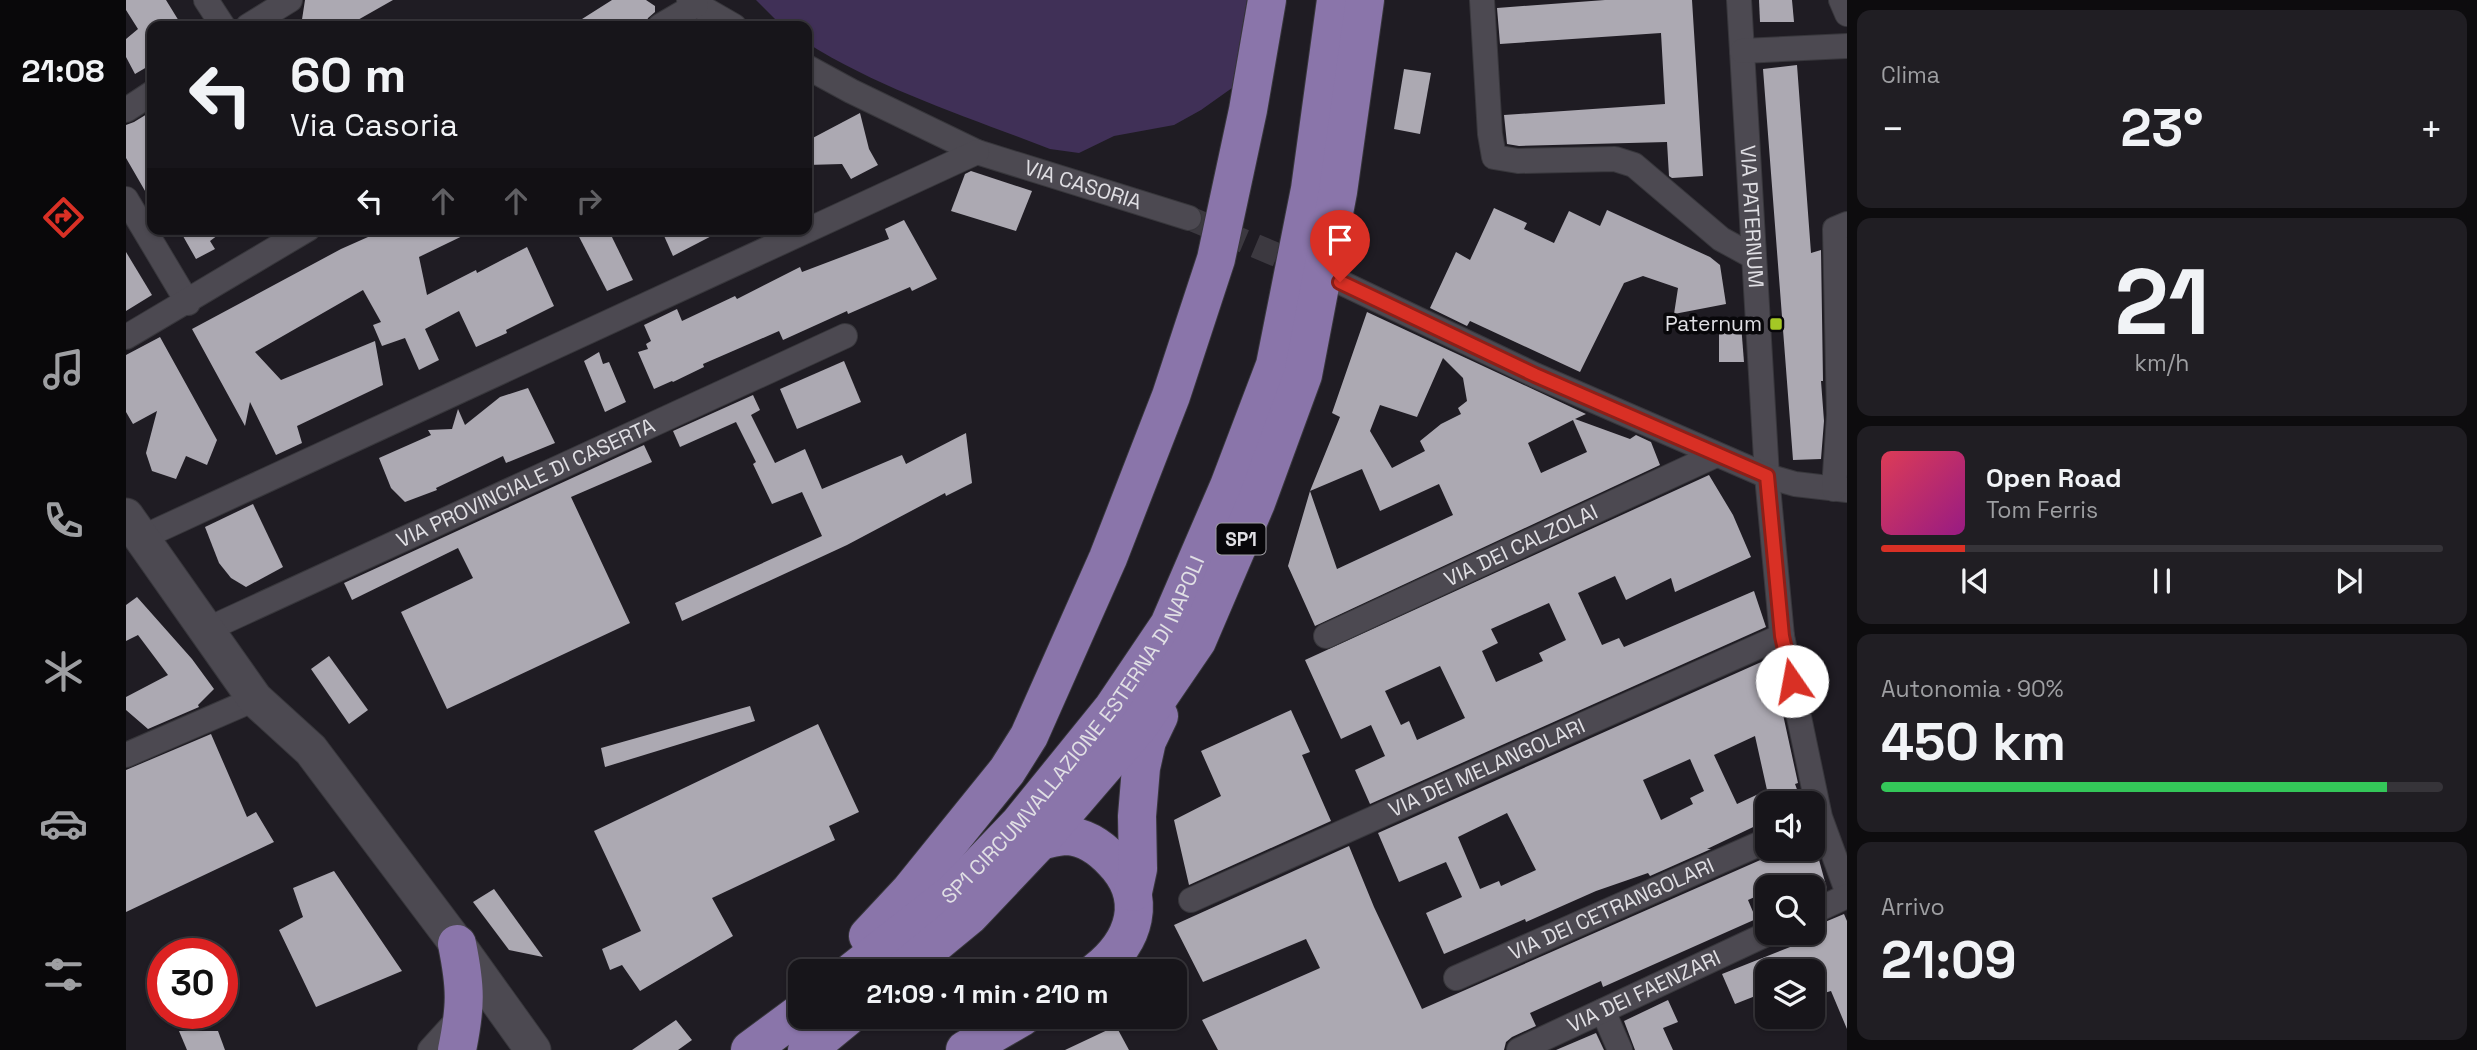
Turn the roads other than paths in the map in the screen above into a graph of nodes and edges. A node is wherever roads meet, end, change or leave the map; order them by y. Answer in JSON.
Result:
{"nodes":[{"id":1,"x":206,"y":0,"type":"edge"},
{"id":2,"x":290,"y":0,"type":"edge"},
{"id":3,"x":1267,"y":0,"type":"edge"},
{"id":4,"x":1336,"y":0,"type":"edge"},
{"id":5,"x":1366,"y":0,"type":"edge"},
{"id":6,"x":1389,"y":0,"type":"edge"},
{"id":7,"x":1482,"y":0,"type":"edge"},
{"id":8,"x":1739,"y":0,"type":"edge"},
{"id":9,"x":1841,"y":0,"type":"edge"},
{"id":10,"x":693,"y":2,"type":"edge"},
{"id":11,"x":1847,"y":15,"type":"edge"},
{"id":12,"x":220,"y":21,"type":"edge"},
{"id":13,"x":256,"y":21,"type":"edge"},
{"id":14,"x":667,"y":21,"type":"edge"},
{"id":15,"x":725,"y":21,"type":"edge"},
{"id":16,"x":1847,"y":46,"type":"edge"},
{"id":17,"x":1742,"y":51,"type":"junction"},
{"id":18,"x":812,"y":70,"type":"edge"},
{"id":19,"x":147,"y":96,"type":"edge"},
{"id":20,"x":126,"y":110,"type":"edge"},
{"id":21,"x":1349,"y":113,"type":"junction"},
{"id":22,"x":977,"y":152,"type":"junction"},
{"id":23,"x":126,"y":199,"type":"edge"},
{"id":24,"x":1189,"y":218,"type":"tunnel mouth"},
{"id":25,"x":1847,"y":223,"type":"edge"},
{"id":26,"x":812,"y":225,"type":"edge"},
{"id":27,"x":147,"y":234,"type":"edge"},
{"id":28,"x":147,"y":235,"type":"edge"},
{"id":29,"x":298,"y":235,"type":"edge"},
{"id":30,"x":790,"y":235,"type":"edge"},
{"id":31,"x":1754,"y":257,"type":"junction"},
{"id":32,"x":1340,"y":282,"type":"dead end"},
{"id":33,"x":188,"y":303,"type":"junction"},
{"id":34,"x":845,"y":336,"type":"dead end"},
{"id":35,"x":126,"y":337,"type":"edge"},
{"id":36,"x":1716,"y":455,"type":"junction"},
{"id":37,"x":1767,"y":476,"type":"junction"},
{"id":38,"x":1841,"y":489,"type":"edge"},
{"id":39,"x":133,"y":527,"type":"edge"},
{"id":40,"x":206,"y":630,"type":"junction"},
{"id":41,"x":1326,"y":636,"type":"dead end"},
{"id":42,"x":1782,"y":636,"type":"junction"},
{"id":43,"x":1175,"y":673,"type":"junction"},
{"id":44,"x":255,"y":699,"type":"junction"},
{"id":45,"x":126,"y":755,"type":"edge"},
{"id":46,"x":1811,"y":791,"type":"edge"},
{"id":47,"x":1040,"y":841,"type":"junction"},
{"id":48,"x":1825,"y":841,"type":"edge"},
{"id":49,"x":1755,"y":846,"type":"edge"},
{"id":50,"x":1133,"y":892,"type":"junction"},
{"id":51,"x":1847,"y":894,"type":"edge"},
{"id":52,"x":1191,"y":900,"type":"dead end"},
{"id":53,"x":1825,"y":906,"type":"edge"},
{"id":54,"x":1755,"y":940,"type":"edge"},
{"id":55,"x":457,"y":944,"type":"junction"},
{"id":56,"x":846,"y":959,"type":"edge"},
{"id":57,"x":868,"y":959,"type":"edge"},
{"id":58,"x":917,"y":959,"type":"edge"},
{"id":59,"x":1109,"y":959,"type":"edge"},
{"id":60,"x":1456,"y":978,"type":"dead end"},
{"id":61,"x":465,"y":1011,"type":"junction"},
{"id":62,"x":1603,"y":1011,"type":"junction"},
{"id":63,"x":788,"y":1029,"type":"edge"},
{"id":64,"x":1002,"y":1029,"type":"edge"},
{"id":65,"x":430,"y":1050,"type":"edge"},
{"id":66,"x":457,"y":1050,"type":"edge"},
{"id":67,"x":533,"y":1050,"type":"edge"},
{"id":68,"x":750,"y":1050,"type":"edge"},
{"id":69,"x":965,"y":1050,"type":"edge"},
{"id":70,"x":1519,"y":1050,"type":"edge"},
{"id":71,"x":1620,"y":1050,"type":"edge"}],
"edges":[{"from":1,"to":12,"type":"street"},
{"from":2,"to":13,"type":"street"},
{"from":3,"to":56,"type":"highway"},
{"from":4,"to":57,"type":"highway","name":"SP1 CIRCUMVALLAZIONE ESTERNA DI NAPOLI","number":"SP1"},
{"from":5,"to":21,"type":"highway","name":"SP1 CIRCUMVALLAZIONE ESTERNA DI NAPOLI","number":"SP1"},
{"from":6,"to":21,"type":"highway"},
{"from":7,"to":31,"type":"street"},
{"from":8,"to":17,"type":"street","name":"VIA PATERNUM"},
{"from":9,"to":11,"type":"street"},
{"from":10,"to":14,"type":"street"},
{"from":10,"to":15,"type":"street"},
{"from":16,"to":17,"type":"street"},
{"from":17,"to":31,"type":"street","name":"VIA PATERNUM"},
{"from":18,"to":22,"type":"street","name":"VIA CASORIA"},
{"from":19,"to":20,"type":"street"},
{"from":21,"to":43,"type":"highway","name":"SP1 CIRCUMVALLAZIONE ESTERNA DI NAPOLI","number":"SP1"},
{"from":22,"to":24,"type":"street","name":"VIA CASORIA"},
{"from":22,"to":26,"type":"street"},
{"from":23,"to":27,"type":"street"},
{"from":25,"to":38,"type":"street"},
{"from":28,"to":33,"type":"street"},
{"from":29,"to":33,"type":"street"},
{"from":30,"to":39,"type":"street"},
{"from":31,"to":37,"type":"street","name":"VIA PATERNUM"},
{"from":32,"to":36,"type":"street"},
{"from":33,"to":35,"type":"street"},
{"from":34,"to":40,"type":"street","name":"VIA PROVINCIALE DI CASERTA"},
{"from":36,"to":37,"type":"street"},
{"from":36,"to":41,"type":"street","name":"VIA DEI CALZOLAI"},
{"from":37,"to":38,"type":"street"},
{"from":37,"to":42,"type":"street","name":"VIA PATERNUM"},
{"from":39,"to":40,"type":"main road"},
{"from":40,"to":44,"type":"main road"},
{"from":42,"to":46,"type":"street","name":"VIA PATERNUM"},
{"from":42,"to":52,"type":"street","name":"VIA DEI MELANGOLARI"},
{"from":43,"to":47,"type":"highway","name":"SP1 CIRCUMVALLAZIONE ESTERNA DI NAPOLI","number":"SP1"},
{"from":43,"to":50,"type":"highway"},
{"from":44,"to":45,"type":"street"},
{"from":44,"to":55,"type":"main road"},
{"from":47,"to":50,"type":"highway"},
{"from":47,"to":58,"type":"highway","name":"SP1 CIRCUMVALLAZIONE ESTERNA DI NAPOLI","number":"SP1"},
{"from":48,"to":51,"type":"street","name":"VIA PATERNUM"},
{"from":49,"to":60,"type":"street","name":"VIA DEI CETRANGOLARI"},
{"from":50,"to":59,"type":"highway"},
{"from":51,"to":53,"type":"street"},
{"from":54,"to":62,"type":"street","name":"VIA DEI FAENZARI"},
{"from":55,"to":61,"type":"highway"},
{"from":55,"to":67,"type":"main road"},
{"from":61,"to":65,"type":"street"},
{"from":61,"to":66,"type":"highway"},
{"from":62,"to":70,"type":"street","name":"VIA DEI FAENZARI"},
{"from":62,"to":71,"type":"street"},
{"from":63,"to":68,"type":"highway"},
{"from":64,"to":69,"type":"highway"}]}
